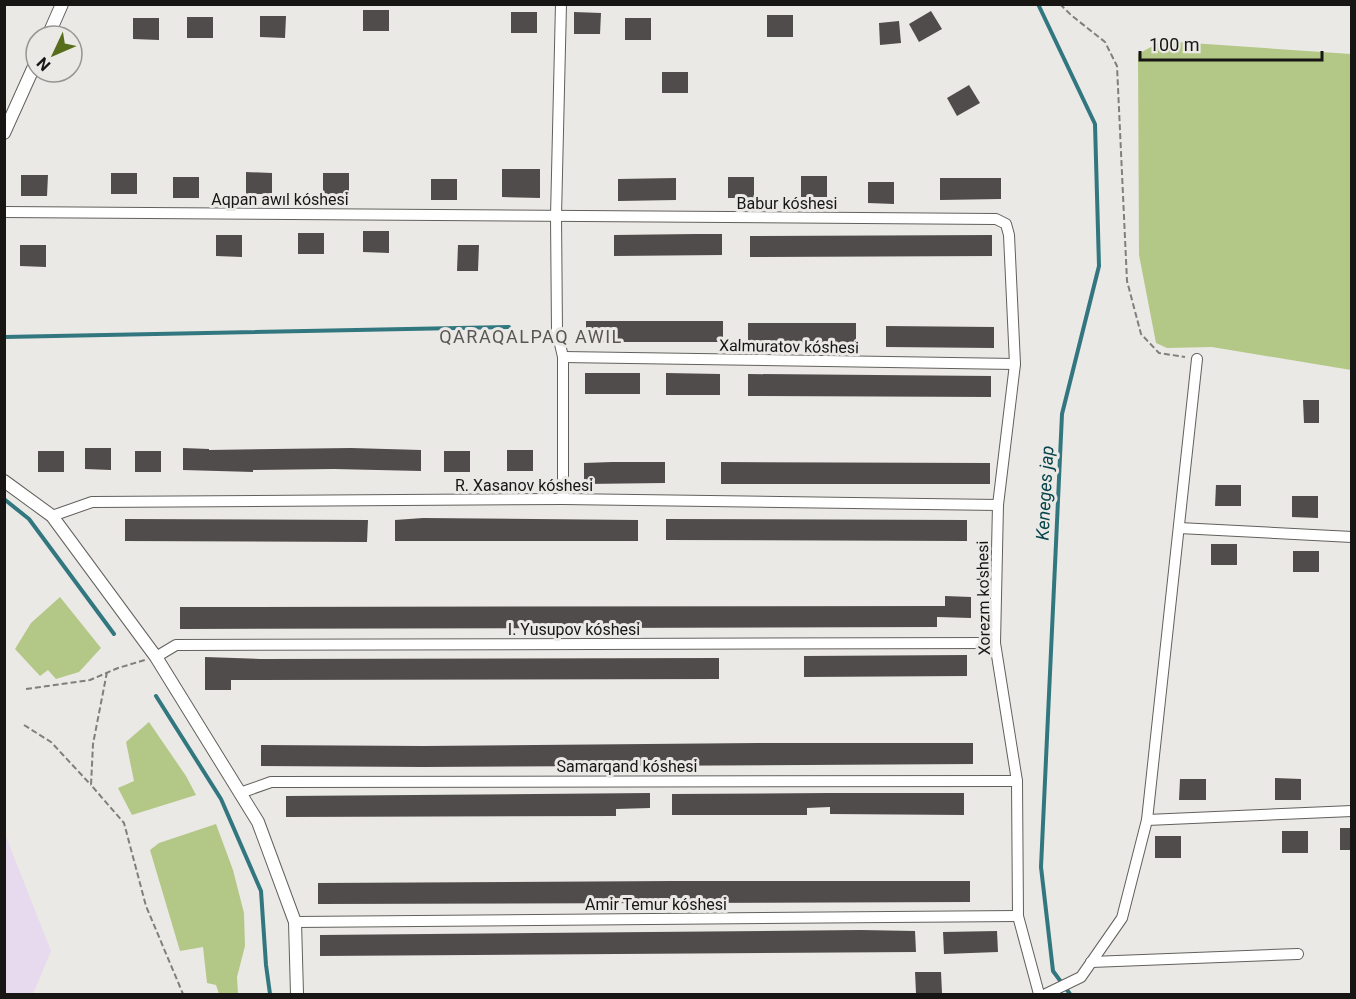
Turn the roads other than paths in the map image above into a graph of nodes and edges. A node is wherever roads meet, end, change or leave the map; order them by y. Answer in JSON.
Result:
{"nodes":[{"id":1,"x":62,"y":4,"type":"edge"},
{"id":2,"x":561,"y":4,"type":"edge"},
{"id":3,"x":53,"y":24,"type":"edge"},
{"id":4,"x":26,"y":84,"type":"edge"},
{"id":5,"x":4,"y":133,"type":"edge"},
{"id":6,"x":4,"y":212,"type":"edge"},
{"id":7,"x":556,"y":216,"type":"junction"},
{"id":8,"x":1009,"y":235,"type":"joint"},
{"id":9,"x":563,"y":357,"type":"junction"},
{"id":10,"x":1197,"y":359,"type":"road end"},
{"id":11,"x":1015,"y":364,"type":"junction"},
{"id":12,"x":4,"y":481,"type":"edge"},
{"id":13,"x":563,"y":499,"type":"junction"},
{"id":14,"x":998,"y":505,"type":"junction"},
{"id":15,"x":52,"y":516,"type":"junction"},
{"id":16,"x":1179,"y":528,"type":"junction"},
{"id":17,"x":1352,"y":537,"type":"edge"},
{"id":18,"x":995,"y":643,"type":"junction"},
{"id":19,"x":156,"y":657,"type":"junction"},
{"id":20,"x":1017,"y":781,"type":"junction"},
{"id":21,"x":240,"y":793,"type":"junction"},
{"id":22,"x":1352,"y":811,"type":"edge"},
{"id":23,"x":1148,"y":820,"type":"junction"},
{"id":24,"x":1018,"y":916,"type":"junction"},
{"id":25,"x":295,"y":922,"type":"junction"},
{"id":26,"x":1298,"y":954,"type":"dead end"},
{"id":27,"x":1091,"y":962,"type":"junction"},
{"id":28,"x":297,"y":994,"type":"edge"},
{"id":29,"x":1039,"y":994,"type":"edge"},
{"id":30,"x":1046,"y":994,"type":"edge"}],
"edges":[{"from":1,"to":3,"type":"street"},
{"from":2,"to":7,"type":"street"},
{"from":4,"to":5,"type":"street"},
{"from":6,"to":7,"type":"street","name":"Aqpan awıl kóshesi"},
{"from":7,"to":8,"type":"street","name":"Babur kóshesi"},
{"from":7,"to":9,"type":"street"},
{"from":8,"to":11,"type":"street","name":"Xorezm ko'shesi"},
{"from":9,"to":11,"type":"street","name":"Xalmuratov kóshesi"},
{"from":9,"to":13,"type":"street"},
{"from":10,"to":16,"type":"street"},
{"from":11,"to":14,"type":"street","name":"Xorezm ko'shesi"},
{"from":12,"to":15,"type":"street"},
{"from":13,"to":14,"type":"street","name":"R. Xasanov kóshesi"},
{"from":13,"to":15,"type":"street","name":"R. Xasanov kóshesi"},
{"from":14,"to":18,"type":"street","name":"Xorezm ko'shesi"},
{"from":15,"to":19,"type":"street"},
{"from":16,"to":17,"type":"street"},
{"from":16,"to":23,"type":"street"},
{"from":18,"to":19,"type":"street","name":"I. Yusupov kóshesi"},
{"from":18,"to":20,"type":"street","name":"Xorezm ko'shesi"},
{"from":19,"to":21,"type":"street"},
{"from":20,"to":21,"type":"street","name":"Samarqand kóshesi"},
{"from":20,"to":24,"type":"street","name":"Xorezm ko'shesi"},
{"from":21,"to":25,"type":"street"},
{"from":22,"to":23,"type":"street"},
{"from":23,"to":27,"type":"street"},
{"from":24,"to":25,"type":"street","name":"Amir Temur kóshesi"},
{"from":24,"to":29,"type":"street","name":"Xorezm ko'shesi"},
{"from":25,"to":28,"type":"street"},
{"from":26,"to":27,"type":"street"},
{"from":27,"to":30,"type":"street"}]}
